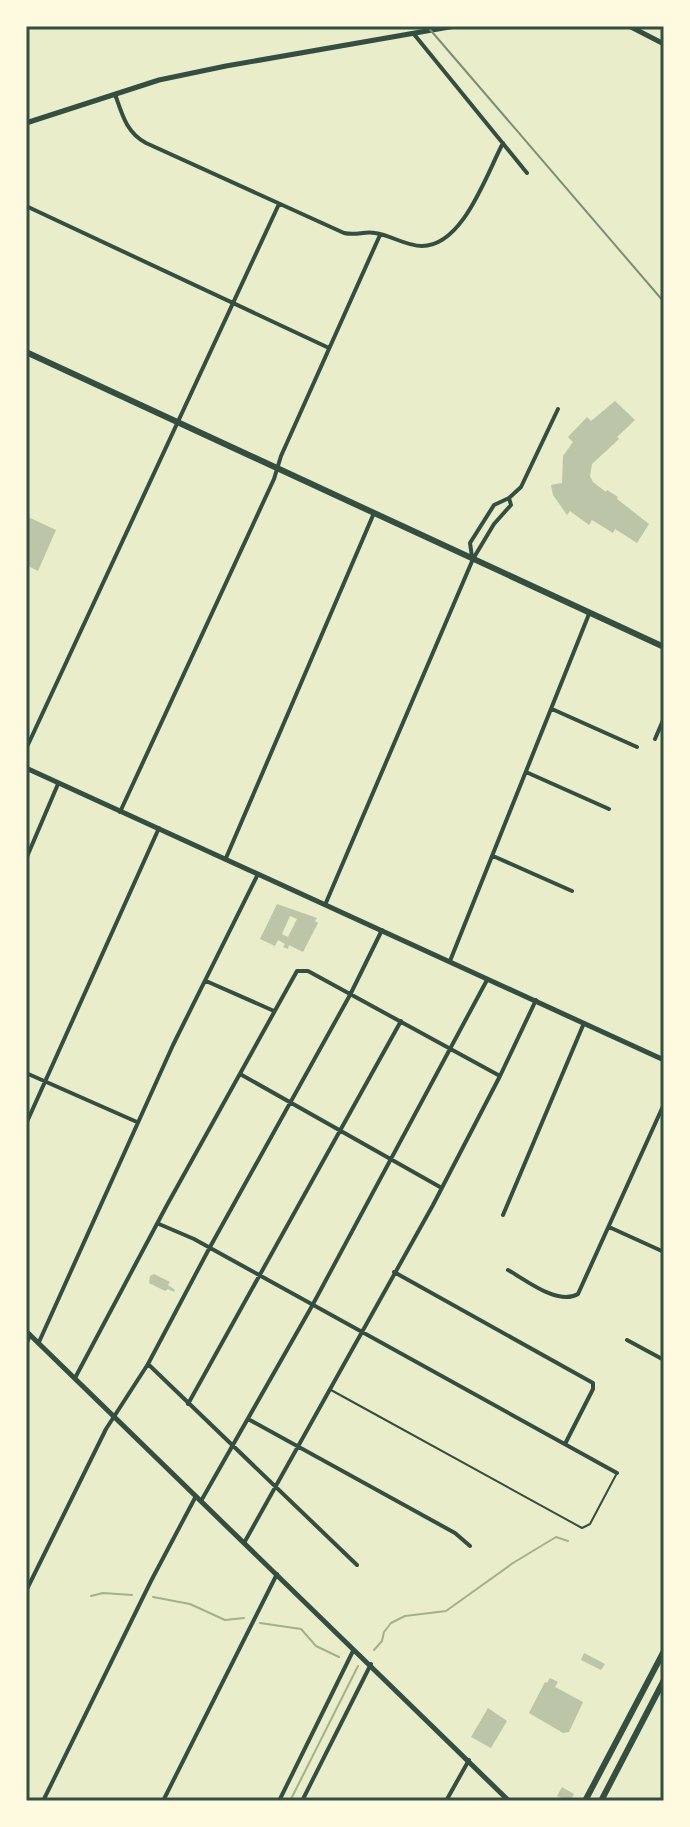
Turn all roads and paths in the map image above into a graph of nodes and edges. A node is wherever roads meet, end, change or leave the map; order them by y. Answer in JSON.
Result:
{"nodes":[{"id":1,"x":450,"y":26,"type":"edge"},
{"id":2,"x":629,"y":26,"type":"edge"},
{"id":3,"x":413,"y":33,"type":"junction"},
{"id":4,"x":664,"y":44,"type":"edge"},
{"id":5,"x":115,"y":94,"type":"junction"},
{"id":6,"x":26,"y":123,"type":"edge"},
{"id":7,"x":503,"y":143,"type":"junction"},
{"id":8,"x":527,"y":173,"type":"dead end"},
{"id":9,"x":279,"y":204,"type":"junction"},
{"id":10,"x":26,"y":206,"type":"edge"},
{"id":11,"x":380,"y":235,"type":"junction"},
{"id":12,"x":232,"y":302,"type":"junction"},
{"id":13,"x":329,"y":348,"type":"junction"},
{"id":14,"x":26,"y":352,"type":"edge"},
{"id":15,"x":558,"y":409,"type":"dead end"},
{"id":16,"x":178,"y":423,"type":"junction"},
{"id":17,"x":277,"y":468,"type":"junction"},
{"id":18,"x":509,"y":498,"type":"junction"},
{"id":19,"x":374,"y":513,"type":"junction"},
{"id":20,"x":473,"y":559,"type":"junction"},
{"id":21,"x":590,"y":613,"type":"junction"},
{"id":22,"x":664,"y":647,"type":"edge"},
{"id":23,"x":552,"y":709,"type":"junction"},
{"id":24,"x":664,"y":718,"type":"edge"},
{"id":25,"x":655,"y":739,"type":"dead end"},
{"id":26,"x":637,"y":747,"type":"dead end"},
{"id":27,"x":26,"y":749,"type":"edge"},
{"id":28,"x":26,"y":768,"type":"edge"},
{"id":29,"x":526,"y":772,"type":"junction"},
{"id":30,"x":58,"y":784,"type":"junction"},
{"id":31,"x":609,"y":809,"type":"dead end"},
{"id":32,"x":120,"y":812,"type":"junction"},
{"id":33,"x":159,"y":828,"type":"junction"},
{"id":34,"x":493,"y":856,"type":"junction"},
{"id":35,"x":226,"y":858,"type":"junction"},
{"id":36,"x":26,"y":859,"type":"edge"},
{"id":37,"x":258,"y":874,"type":"junction"},
{"id":38,"x":572,"y":891,"type":"dead end"},
{"id":39,"x":325,"y":905,"type":"junction"},
{"id":40,"x":382,"y":930,"type":"junction"},
{"id":41,"x":450,"y":961,"type":"junction"},
{"id":42,"x":488,"y":978,"type":"junction"},
{"id":43,"x":206,"y":981,"type":"junction"},
{"id":44,"x":350,"y":995,"type":"junction"},
{"id":45,"x":536,"y":1000,"type":"junction"},
{"id":46,"x":274,"y":1011,"type":"junction"},
{"id":47,"x":401,"y":1021,"type":"junction"},
{"id":48,"x":584,"y":1023,"type":"junction"},
{"id":49,"x":450,"y":1050,"type":"junction"},
{"id":50,"x":664,"y":1059,"type":"edge"},
{"id":51,"x":26,"y":1073,"type":"edge"},
{"id":52,"x":240,"y":1074,"type":"junction"},
{"id":53,"x":500,"y":1076,"type":"junction"},
{"id":54,"x":45,"y":1082,"type":"junction"},
{"id":55,"x":291,"y":1101,"type":"junction"},
{"id":56,"x":664,"y":1104,"type":"edge"},
{"id":57,"x":138,"y":1122,"type":"junction"},
{"id":58,"x":26,"y":1124,"type":"edge"},
{"id":59,"x":341,"y":1131,"type":"junction"},
{"id":60,"x":391,"y":1160,"type":"junction"},
{"id":61,"x":441,"y":1188,"type":"junction"},
{"id":62,"x":503,"y":1215,"type":"dead end"},
{"id":63,"x":159,"y":1224,"type":"junction"},
{"id":64,"x":609,"y":1227,"type":"junction"},
{"id":65,"x":210,"y":1247,"type":"junction"},
{"id":66,"x":664,"y":1252,"type":"edge"},
{"id":67,"x":508,"y":1270,"type":"dead end"},
{"id":68,"x":394,"y":1272,"type":"junction"},
{"id":69,"x":261,"y":1277,"type":"junction"},
{"id":70,"x":312,"y":1306,"type":"junction"},
{"id":71,"x":360,"y":1330,"type":"junction"},
{"id":72,"x":28,"y":1333,"type":"edge"},
{"id":73,"x":627,"y":1340,"type":"dead end"},
{"id":74,"x":38,"y":1343,"type":"junction"},
{"id":75,"x":26,"y":1345,"type":"edge"},
{"id":76,"x":664,"y":1360,"type":"edge"},
{"id":77,"x":148,"y":1364,"type":"junction"},
{"id":78,"x":75,"y":1378,"type":"junction"},
{"id":79,"x":330,"y":1389,"type":"junction"},
{"id":80,"x":188,"y":1404,"type":"junction"},
{"id":81,"x":115,"y":1416,"type":"junction"},
{"id":82,"x":248,"y":1419,"type":"junction"},
{"id":83,"x":565,"y":1444,"type":"junction"},
{"id":84,"x":232,"y":1446,"type":"junction"},
{"id":85,"x":297,"y":1447,"type":"junction"},
{"id":86,"x":617,"y":1473,"type":"joint"},
{"id":87,"x":276,"y":1488,"type":"junction"},
{"id":88,"x":198,"y":1498,"type":"junction"},
{"id":89,"x":244,"y":1543,"type":"junction"},
{"id":90,"x":470,"y":1546,"type":"dead end"},
{"id":91,"x":357,"y":1565,"type":"dead end"},
{"id":92,"x":277,"y":1574,"type":"junction"},
{"id":93,"x":26,"y":1591,"type":"edge"},
{"id":94,"x":354,"y":1648,"type":"junction"},
{"id":95,"x":664,"y":1651,"type":"edge"},
{"id":96,"x":371,"y":1664,"type":"junction"},
{"id":97,"x":664,"y":1680,"type":"edge"},
{"id":98,"x":469,"y":1760,"type":"junction"},
{"id":99,"x":43,"y":1801,"type":"edge"},
{"id":100,"x":163,"y":1801,"type":"edge"},
{"id":101,"x":279,"y":1801,"type":"edge"},
{"id":102,"x":302,"y":1801,"type":"edge"},
{"id":103,"x":446,"y":1801,"type":"edge"},
{"id":104,"x":509,"y":1801,"type":"edge"},
{"id":105,"x":585,"y":1801,"type":"edge"},
{"id":106,"x":601,"y":1801,"type":"edge"}],
"edges":[{"from":1,"to":3,"type":"street"},
{"from":2,"to":4,"type":"street"},
{"from":3,"to":5,"type":"street"},
{"from":3,"to":7,"type":"street"},
{"from":5,"to":6,"type":"street"},
{"from":5,"to":9,"type":"street"},
{"from":7,"to":8,"type":"street"},
{"from":7,"to":11,"type":"street"},
{"from":9,"to":11,"type":"street"},
{"from":9,"to":12,"type":"street"},
{"from":10,"to":12,"type":"street"},
{"from":11,"to":13,"type":"street"},
{"from":12,"to":13,"type":"street"},
{"from":12,"to":16,"type":"street"},
{"from":13,"to":17,"type":"street"},
{"from":14,"to":16,"type":"main road"},
{"from":15,"to":18,"type":"street"},
{"from":16,"to":17,"type":"main road"},
{"from":16,"to":27,"type":"street"},
{"from":17,"to":19,"type":"main road"},
{"from":17,"to":32,"type":"street"},
{"from":18,"to":20,"type":"street"},
{"from":18,"to":20,"type":"street"},
{"from":19,"to":20,"type":"main road"},
{"from":19,"to":35,"type":"street"},
{"from":20,"to":21,"type":"main road"},
{"from":20,"to":39,"type":"street"},
{"from":21,"to":22,"type":"main road"},
{"from":21,"to":23,"type":"street"},
{"from":23,"to":26,"type":"street"},
{"from":23,"to":29,"type":"street"},
{"from":24,"to":25,"type":"street"},
{"from":28,"to":30,"type":"street"},
{"from":29,"to":31,"type":"street"},
{"from":29,"to":34,"type":"street"},
{"from":30,"to":32,"type":"street"},
{"from":30,"to":36,"type":"street"},
{"from":32,"to":33,"type":"street"},
{"from":33,"to":35,"type":"street"},
{"from":33,"to":54,"type":"street"},
{"from":34,"to":38,"type":"street"},
{"from":34,"to":41,"type":"street"},
{"from":35,"to":37,"type":"street"},
{"from":37,"to":39,"type":"street"},
{"from":37,"to":43,"type":"street"},
{"from":39,"to":40,"type":"street"},
{"from":40,"to":41,"type":"street"},
{"from":40,"to":44,"type":"street"},
{"from":41,"to":42,"type":"street"},
{"from":42,"to":45,"type":"street"},
{"from":42,"to":49,"type":"street"},
{"from":43,"to":46,"type":"street"},
{"from":43,"to":57,"type":"street"},
{"from":44,"to":46,"type":"street"},
{"from":44,"to":47,"type":"street"},
{"from":44,"to":55,"type":"street"},
{"from":45,"to":48,"type":"street"},
{"from":45,"to":53,"type":"street"},
{"from":46,"to":52,"type":"street"},
{"from":47,"to":49,"type":"street"},
{"from":47,"to":59,"type":"street"},
{"from":48,"to":50,"type":"street"},
{"from":48,"to":62,"type":"street"},
{"from":49,"to":53,"type":"street"},
{"from":49,"to":60,"type":"street"},
{"from":51,"to":54,"type":"street"},
{"from":52,"to":55,"type":"street"},
{"from":52,"to":63,"type":"street"},
{"from":53,"to":61,"type":"street"},
{"from":54,"to":57,"type":"street"},
{"from":54,"to":58,"type":"street"},
{"from":55,"to":59,"type":"street"},
{"from":55,"to":65,"type":"street"},
{"from":56,"to":64,"type":"street"},
{"from":57,"to":74,"type":"street"},
{"from":59,"to":60,"type":"street"},
{"from":59,"to":69,"type":"street"},
{"from":60,"to":61,"type":"street"},
{"from":60,"to":70,"type":"street"},
{"from":61,"to":68,"type":"street"},
{"from":63,"to":65,"type":"street"},
{"from":63,"to":78,"type":"street"},
{"from":64,"to":66,"type":"street"},
{"from":64,"to":67,"type":"street"},
{"from":65,"to":69,"type":"street"},
{"from":65,"to":77,"type":"street"},
{"from":68,"to":71,"type":"street"},
{"from":68,"to":83,"type":"street"},
{"from":69,"to":70,"type":"street"},
{"from":69,"to":80,"type":"street"},
{"from":70,"to":71,"type":"street"},
{"from":70,"to":82,"type":"street"},
{"from":71,"to":79,"type":"street"},
{"from":71,"to":83,"type":"street"},
{"from":72,"to":74,"type":"street"},
{"from":72,"to":75,"type":"street"},
{"from":73,"to":76,"type":"street"},
{"from":74,"to":78,"type":"street"},
{"from":77,"to":80,"type":"street"},
{"from":77,"to":81,"type":"street"},
{"from":78,"to":81,"type":"street"},
{"from":79,"to":85,"type":"street"},
{"from":79,"to":86,"type":"lane"},
{"from":80,"to":84,"type":"street"},
{"from":81,"to":88,"type":"street"},
{"from":81,"to":93,"type":"street"},
{"from":82,"to":84,"type":"street"},
{"from":82,"to":85,"type":"street"},
{"from":83,"to":86,"type":"street"},
{"from":84,"to":87,"type":"street"},
{"from":84,"to":88,"type":"street"},
{"from":85,"to":87,"type":"street"},
{"from":85,"to":90,"type":"street"},
{"from":87,"to":89,"type":"street"},
{"from":87,"to":91,"type":"street"},
{"from":88,"to":89,"type":"street"},
{"from":88,"to":99,"type":"street"},
{"from":89,"to":92,"type":"street"},
{"from":92,"to":94,"type":"street"},
{"from":92,"to":100,"type":"street"},
{"from":94,"to":96,"type":"street"},
{"from":94,"to":101,"type":"street"},
{"from":95,"to":105,"type":"main road"},
{"from":96,"to":98,"type":"street"},
{"from":96,"to":102,"type":"street"},
{"from":97,"to":106,"type":"main road"},
{"from":98,"to":103,"type":"street"},
{"from":98,"to":104,"type":"street"}]}
